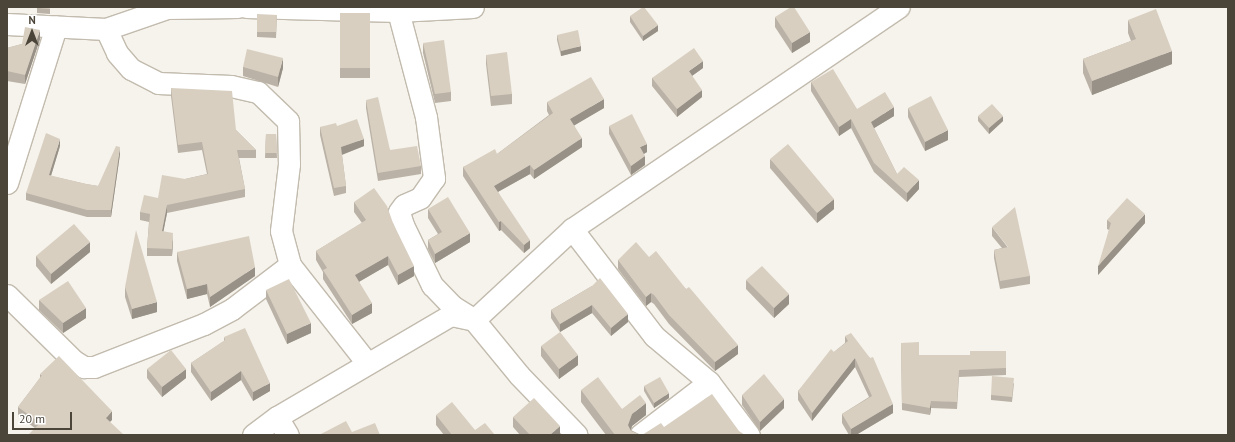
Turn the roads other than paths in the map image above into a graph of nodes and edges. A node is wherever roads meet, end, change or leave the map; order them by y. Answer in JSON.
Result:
{"nodes":[{"id":1,"x":238,"y":7,"type":"edge"},
{"id":2,"x":246,"y":7,"type":"edge"},
{"id":3,"x":473,"y":7,"type":"edge"},
{"id":4,"x":899,"y":7,"type":"edge"},
{"id":5,"x":398,"y":11,"type":"junction"},
{"id":6,"x":7,"y":24,"type":"edge"},
{"id":7,"x":56,"y":27,"type":"junction"},
{"id":8,"x":106,"y":28,"type":"junction"},
{"id":9,"x":7,"y":183,"type":"edge"},
{"id":10,"x":572,"y":229,"type":"junction"},
{"id":11,"x":290,"y":265,"type":"junction"},
{"id":12,"x":7,"y":295,"type":"edge"},
{"id":13,"x":474,"y":320,"type":"junction"},
{"id":14,"x":367,"y":363,"type":"junction"},
{"id":15,"x":709,"y":382,"type":"junction"},
{"id":16,"x":277,"y":417,"type":"junction"},
{"id":17,"x":253,"y":435,"type":"edge"},
{"id":18,"x":288,"y":435,"type":"edge"},
{"id":19,"x":577,"y":435,"type":"edge"},
{"id":20,"x":640,"y":435,"type":"edge"},
{"id":21,"x":749,"y":435,"type":"edge"}],
"edges":[{"from":1,"to":8,"type":"street"},
{"from":2,"to":5,"type":"street"},
{"from":3,"to":5,"type":"street"},
{"from":4,"to":10,"type":"street"},
{"from":5,"to":13,"type":"street"},
{"from":6,"to":7,"type":"street"},
{"from":7,"to":8,"type":"street"},
{"from":7,"to":9,"type":"street"},
{"from":8,"to":11,"type":"street"},
{"from":10,"to":13,"type":"street"},
{"from":10,"to":15,"type":"street"},
{"from":11,"to":12,"type":"street"},
{"from":11,"to":14,"type":"street"},
{"from":13,"to":14,"type":"street"},
{"from":13,"to":19,"type":"street"},
{"from":14,"to":16,"type":"street"},
{"from":15,"to":20,"type":"street"},
{"from":15,"to":21,"type":"street"},
{"from":16,"to":17,"type":"street"},
{"from":16,"to":18,"type":"street"}]}
